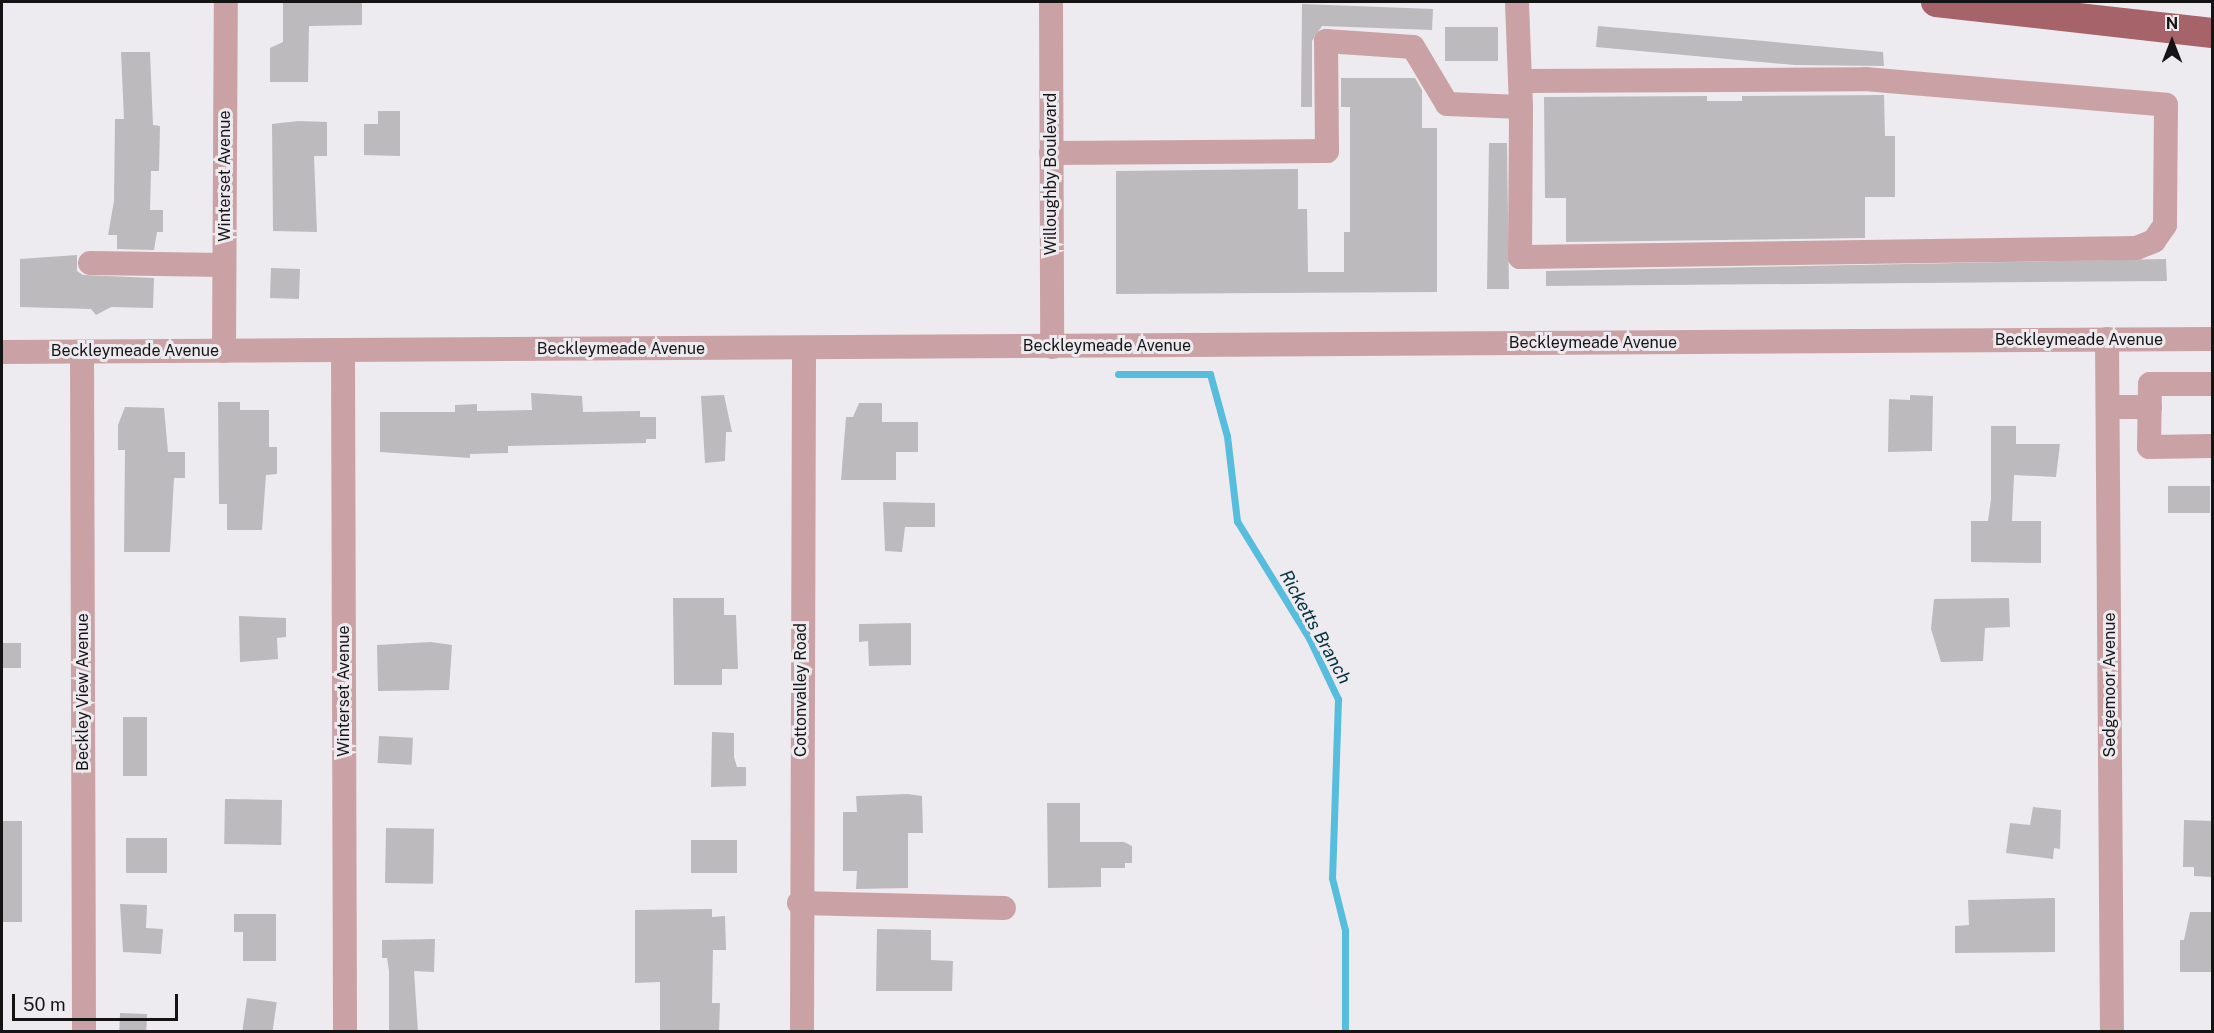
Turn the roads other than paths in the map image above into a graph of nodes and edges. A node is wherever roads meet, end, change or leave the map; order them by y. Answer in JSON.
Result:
{"nodes":[{"id":1,"x":226,"y":2,"type":"edge"},
{"id":2,"x":1051,"y":2,"type":"edge"},
{"id":3,"x":1517,"y":2,"type":"edge"},
{"id":4,"x":1936,"y":2,"type":"edge"},
{"id":5,"x":2212,"y":33,"type":"edge"},
{"id":6,"x":1520,"y":81,"type":"junction"},
{"id":7,"x":1521,"y":107,"type":"junction"},
{"id":8,"x":1051,"y":153,"type":"junction"},
{"id":9,"x":90,"y":263,"type":"dead end"},
{"id":10,"x":224,"y":265,"type":"junction"},
{"id":11,"x":2107,"y":339,"type":"junction"},
{"id":12,"x":2212,"y":339,"type":"edge"},
{"id":13,"x":1052,"y":347,"type":"junction"},
{"id":14,"x":804,"y":348,"type":"junction"},
{"id":15,"x":343,"y":350,"type":"junction"},
{"id":16,"x":224,"y":351,"type":"junction"},
{"id":17,"x":2,"y":352,"type":"edge"},
{"id":18,"x":82,"y":352,"type":"junction"},
{"id":19,"x":2212,"y":384,"type":"edge"},
{"id":20,"x":2108,"y":407,"type":"junction"},
{"id":21,"x":2150,"y":407,"type":"junction"},
{"id":22,"x":2212,"y":446,"type":"edge"},
{"id":23,"x":799,"y":903,"type":"junction"},
{"id":24,"x":1004,"y":908,"type":"dead end"},
{"id":25,"x":84,"y":1032,"type":"edge"},
{"id":26,"x":345,"y":1032,"type":"edge"},
{"id":27,"x":802,"y":1032,"type":"edge"},
{"id":28,"x":2112,"y":1032,"type":"edge"}],
"edges":[{"from":1,"to":10,"type":"street","name":"Winterset Avenue"},
{"from":2,"to":8,"type":"street","name":"Willoughby Boulevard"},
{"from":3,"to":6,"type":"street"},
{"from":4,"to":5,"type":"main road"},
{"from":6,"to":7,"type":"street"},
{"from":6,"to":7,"type":"street"},
{"from":7,"to":8,"type":"street"},
{"from":8,"to":13,"type":"street","name":"Willoughby Boulevard"},
{"from":9,"to":10,"type":"street"},
{"from":10,"to":16,"type":"street","name":"Winterset Avenue"},
{"from":11,"to":12,"type":"street","name":"Beckleymeade Avenue"},
{"from":11,"to":13,"type":"street","name":"Beckleymeade Avenue"},
{"from":11,"to":20,"type":"street","name":"Sedgemoor Avenue"},
{"from":13,"to":14,"type":"street","name":"Beckleymeade Avenue"},
{"from":14,"to":15,"type":"street","name":"Beckleymeade Avenue"},
{"from":14,"to":23,"type":"street","name":"Cottonvalley Road"},
{"from":15,"to":16,"type":"street","name":"Beckleymeade Avenue"},
{"from":15,"to":26,"type":"street","name":"Winterset Avenue"},
{"from":16,"to":18,"type":"street","name":"Beckleymeade Avenue"},
{"from":17,"to":18,"type":"street","name":"Beckleymeade Avenue"},
{"from":18,"to":25,"type":"street","name":"Beckley View Avenue"},
{"from":19,"to":21,"type":"street"},
{"from":20,"to":21,"type":"street"},
{"from":20,"to":28,"type":"street","name":"Sedgemoor Avenue"},
{"from":21,"to":22,"type":"street"},
{"from":23,"to":24,"type":"street"},
{"from":23,"to":27,"type":"street","name":"Cottonvalley Road"}]}
